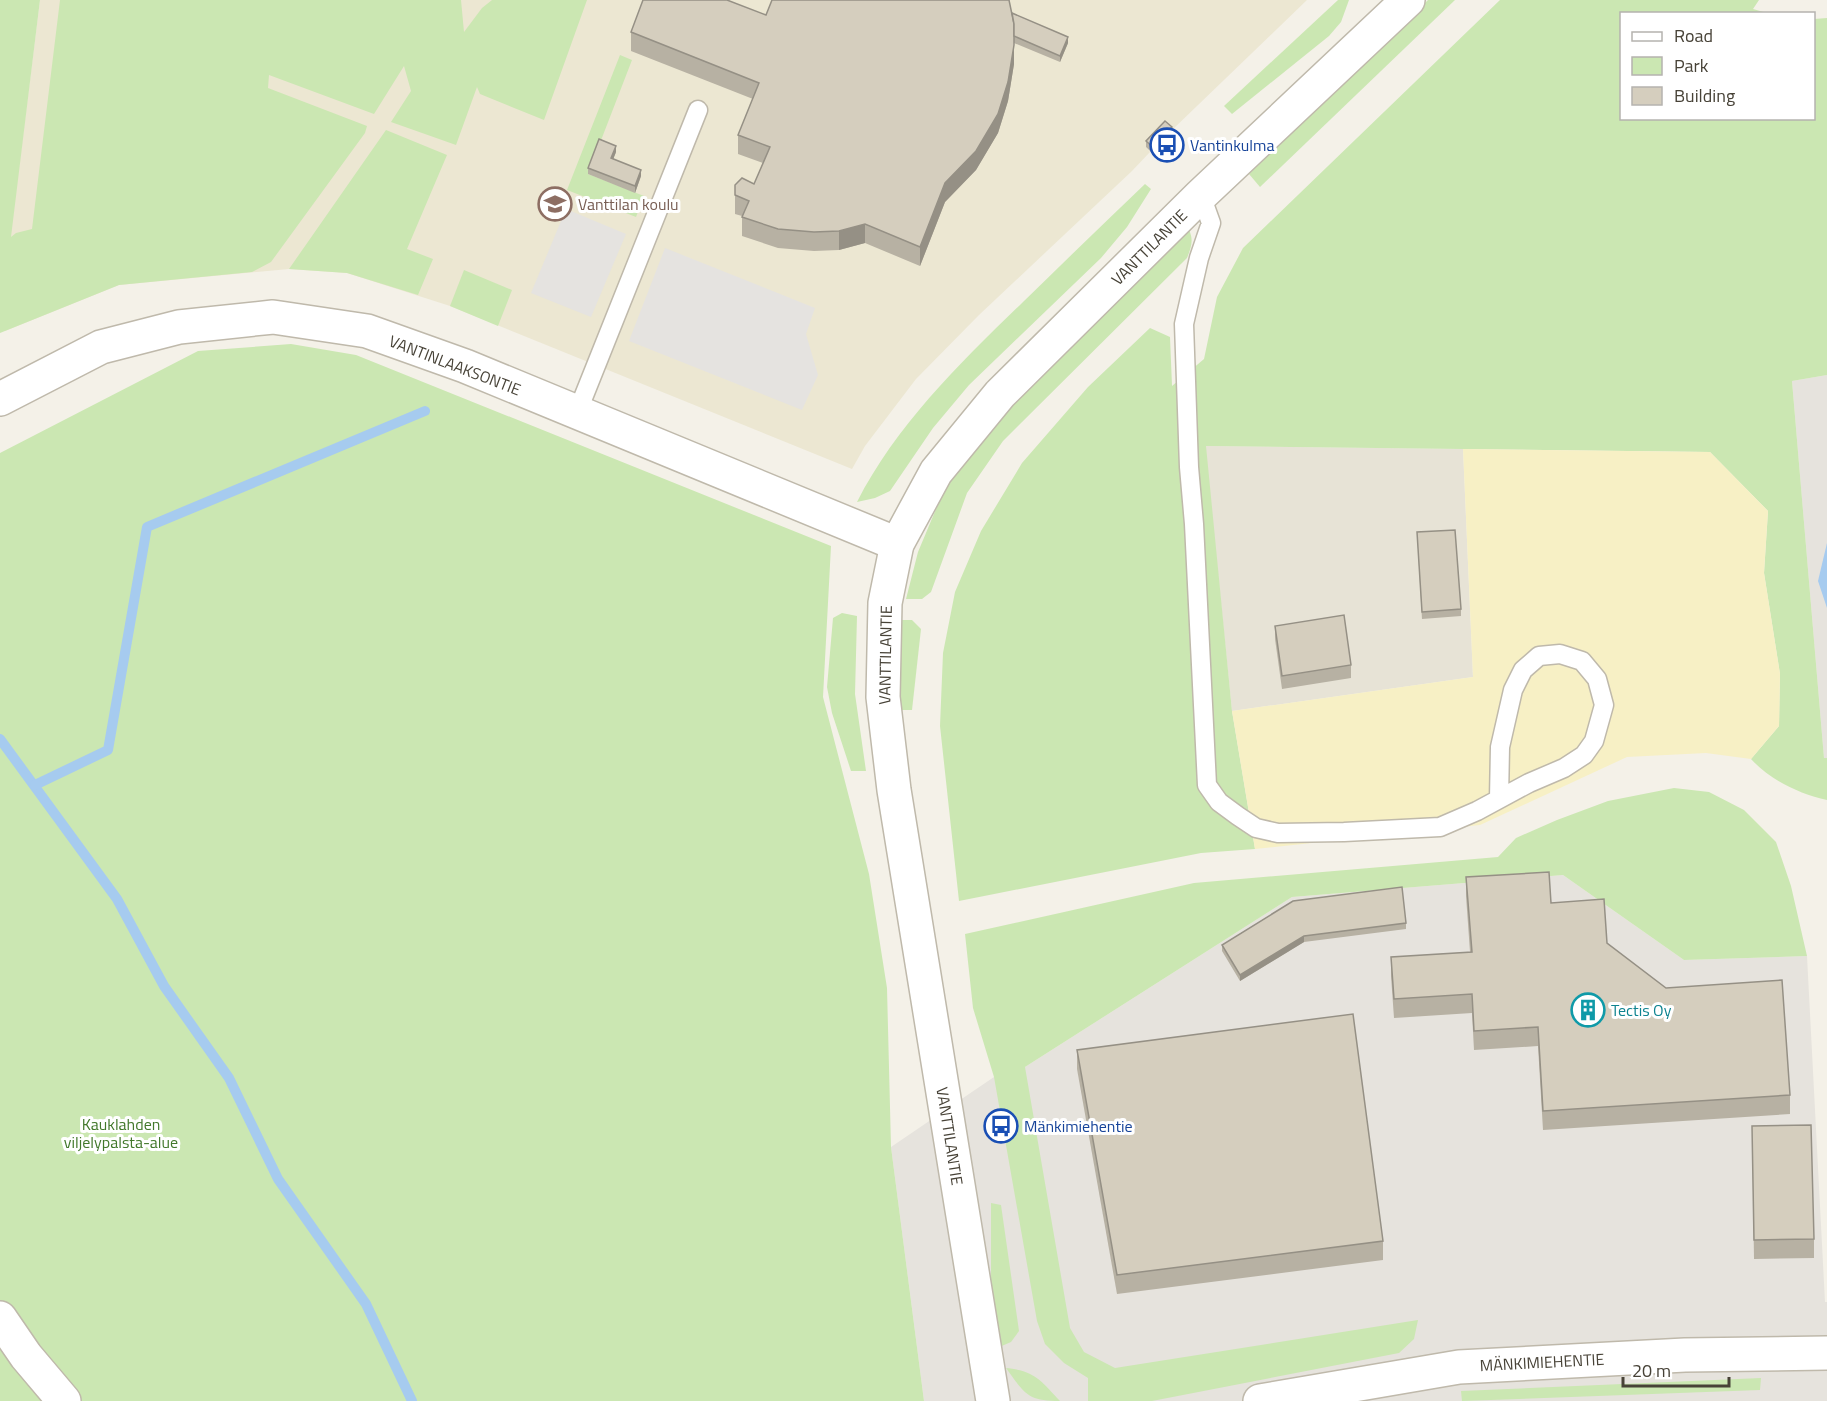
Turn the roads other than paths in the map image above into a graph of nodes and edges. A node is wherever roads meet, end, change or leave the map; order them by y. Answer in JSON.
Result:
{"nodes":[{"id":1,"x":1408,"y":0,"type":"edge"},
{"id":2,"x":698,"y":110,"type":"dead end"},
{"id":3,"x":1202,"y":195,"type":"junction"},
{"id":4,"x":0,"y":399,"type":"edge"},
{"id":5,"x":577,"y":413,"type":"junction"},
{"id":6,"x":897,"y":544,"type":"junction"},
{"id":7,"x":1499,"y":799,"type":"junction"},
{"id":8,"x":0,"y":1318,"type":"edge"},
{"id":9,"x":1827,"y":1353,"type":"edge"},
{"id":10,"x":64,"y":1401,"type":"edge"},
{"id":11,"x":993,"y":1401,"type":"edge"},
{"id":12,"x":1260,"y":1401,"type":"edge"}],
"edges":[{"from":1,"to":3,"type":"street","name":"VANTTILANTIE"},
{"from":2,"to":5,"type":"lane"},
{"from":3,"to":6,"type":"street","name":"VANTTILANTIE"},
{"from":3,"to":7,"type":"lane"},
{"from":4,"to":5,"type":"street","name":"VANTINLAAKSONTIE"},
{"from":5,"to":6,"type":"street","name":"VANTINLAAKSONTIE"},
{"from":6,"to":11,"type":"street","name":"VANTTILANTIE"},
{"from":7,"to":7,"type":"lane"},
{"from":8,"to":10,"type":"street"},
{"from":9,"to":12,"type":"street","name":"MÄNKIMIEHENTIE"}]}
